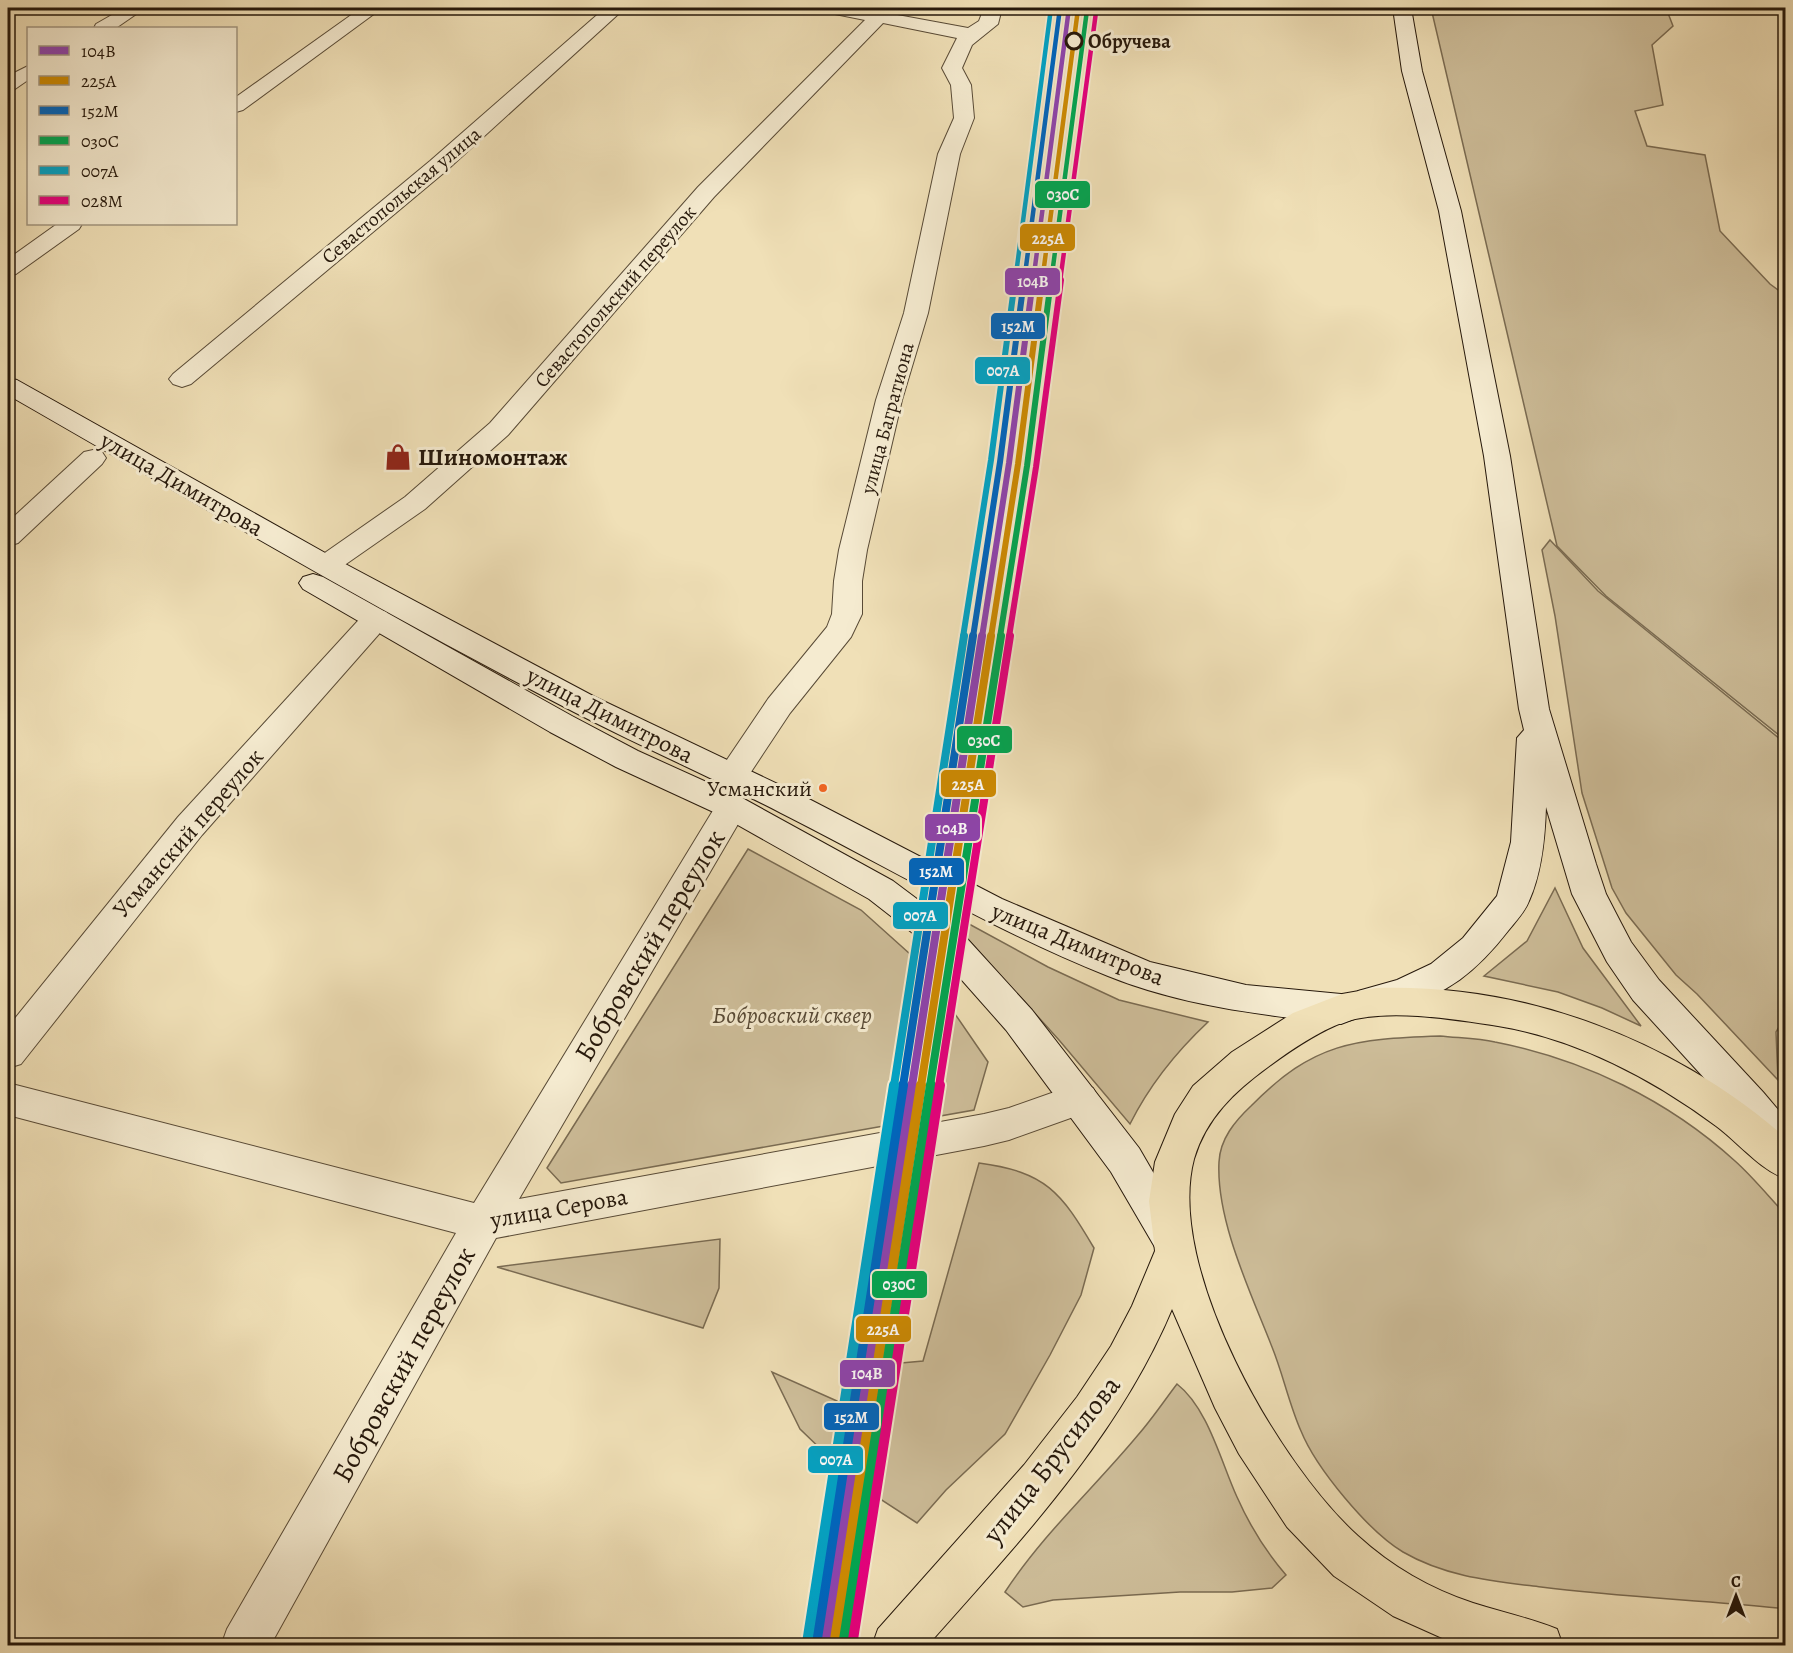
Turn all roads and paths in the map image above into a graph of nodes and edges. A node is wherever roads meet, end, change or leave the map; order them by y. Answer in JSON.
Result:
{"nodes":[{"id":1,"x":136,"y":8,"type":"edge"},
{"id":2,"x":374,"y":8,"type":"edge"},
{"id":3,"x":616,"y":8,"type":"edge"},
{"id":4,"x":832,"y":8,"type":"edge"},
{"id":5,"x":993,"y":8,"type":"edge"},
{"id":6,"x":1402,"y":8,"type":"edge"},
{"id":7,"x":882,"y":12,"type":"edge"},
{"id":8,"x":105,"y":27,"type":"edge"},
{"id":9,"x":969,"y":34,"type":"junction"},
{"id":10,"x":27,"y":73,"type":"edge"},
{"id":11,"x":8,"y":85,"type":"edge"},
{"id":12,"x":237,"y":105,"type":"edge"},
{"id":13,"x":70,"y":225,"type":"edge"},
{"id":14,"x":8,"y":269,"type":"edge"},
{"id":15,"x":182,"y":379,"type":"dead end"},
{"id":16,"x":8,"y":385,"type":"edge"},
{"id":17,"x":8,"y":409,"type":"edge"},
{"id":18,"x":93,"y":458,"type":"junction"},
{"id":19,"x":8,"y":537,"type":"edge"},
{"id":20,"x":326,"y":565,"type":"junction"},
{"id":21,"x":376,"y":619,"type":"junction"},
{"id":22,"x":1534,"y":709,"type":"junction"},
{"id":23,"x":732,"y":792,"type":"junction"},
{"id":24,"x":1350,"y":1006,"type":"junction"},
{"id":25,"x":8,"y":1053,"type":"edge"},
{"id":26,"x":8,"y":1099,"type":"edge"},
{"id":27,"x":1080,"y":1099,"type":"junction"},
{"id":28,"x":1785,"y":1148,"type":"edge"},
{"id":29,"x":1785,"y":1162,"type":"edge"},
{"id":30,"x":483,"y":1223,"type":"junction"},
{"id":31,"x":1173,"y":1245,"type":"junction"},
{"id":32,"x":244,"y":1646,"type":"edge"},
{"id":33,"x":895,"y":1646,"type":"edge"},
{"id":34,"x":1540,"y":1646,"type":"edge"}],
"edges":[{"from":1,"to":8,"type":"street"},
{"from":2,"to":12,"type":"street"},
{"from":3,"to":15,"type":"street","name":"Севастопольская улица"},
{"from":4,"to":7,"type":"street"},
{"from":5,"to":9,"type":"street","name":"улица Багратиона"},
{"from":6,"to":22,"type":"street"},
{"from":7,"to":9,"type":"street"},
{"from":7,"to":20,"type":"street","name":"Севастопольский переулок"},
{"from":9,"to":23,"type":"street","name":"улица Багратиона"},
{"from":10,"to":11,"type":"street"},
{"from":13,"to":14,"type":"street"},
{"from":16,"to":20,"type":"street","name":"улица Димитрова"},
{"from":17,"to":18,"type":"street","name":"улица Димитрова"},
{"from":18,"to":19,"type":"street"},
{"from":18,"to":21,"type":"street","name":"улица Димитрова"},
{"from":20,"to":23,"type":"street","name":"улица Димитрова"},
{"from":21,"to":23,"type":"street","name":"улица Димитрова"},
{"from":21,"to":25,"type":"street","name":"Усманский переулок"},
{"from":22,"to":24,"type":"street"},
{"from":22,"to":28,"type":"street"},
{"from":23,"to":24,"type":"street","name":"улица Димитрова"},
{"from":23,"to":27,"type":"street","name":"улица Димитрова"},
{"from":23,"to":30,"type":"street","name":"Бобровский переулок"},
{"from":24,"to":29,"type":"main road","name":"улица Димитрова"},
{"from":24,"to":31,"type":"main road","name":"улица Димитрова"},
{"from":26,"to":30,"type":"street","name":"улица Серова"},
{"from":27,"to":30,"type":"street","name":"улица Серова"},
{"from":27,"to":31,"type":"street","name":"улица Димитрова"},
{"from":30,"to":32,"type":"street","name":"Бобровский переулок"},
{"from":31,"to":33,"type":"main road","name":"улица Брусилова"},
{"from":31,"to":34,"type":"main road","name":"улица Димитрова"}]}
